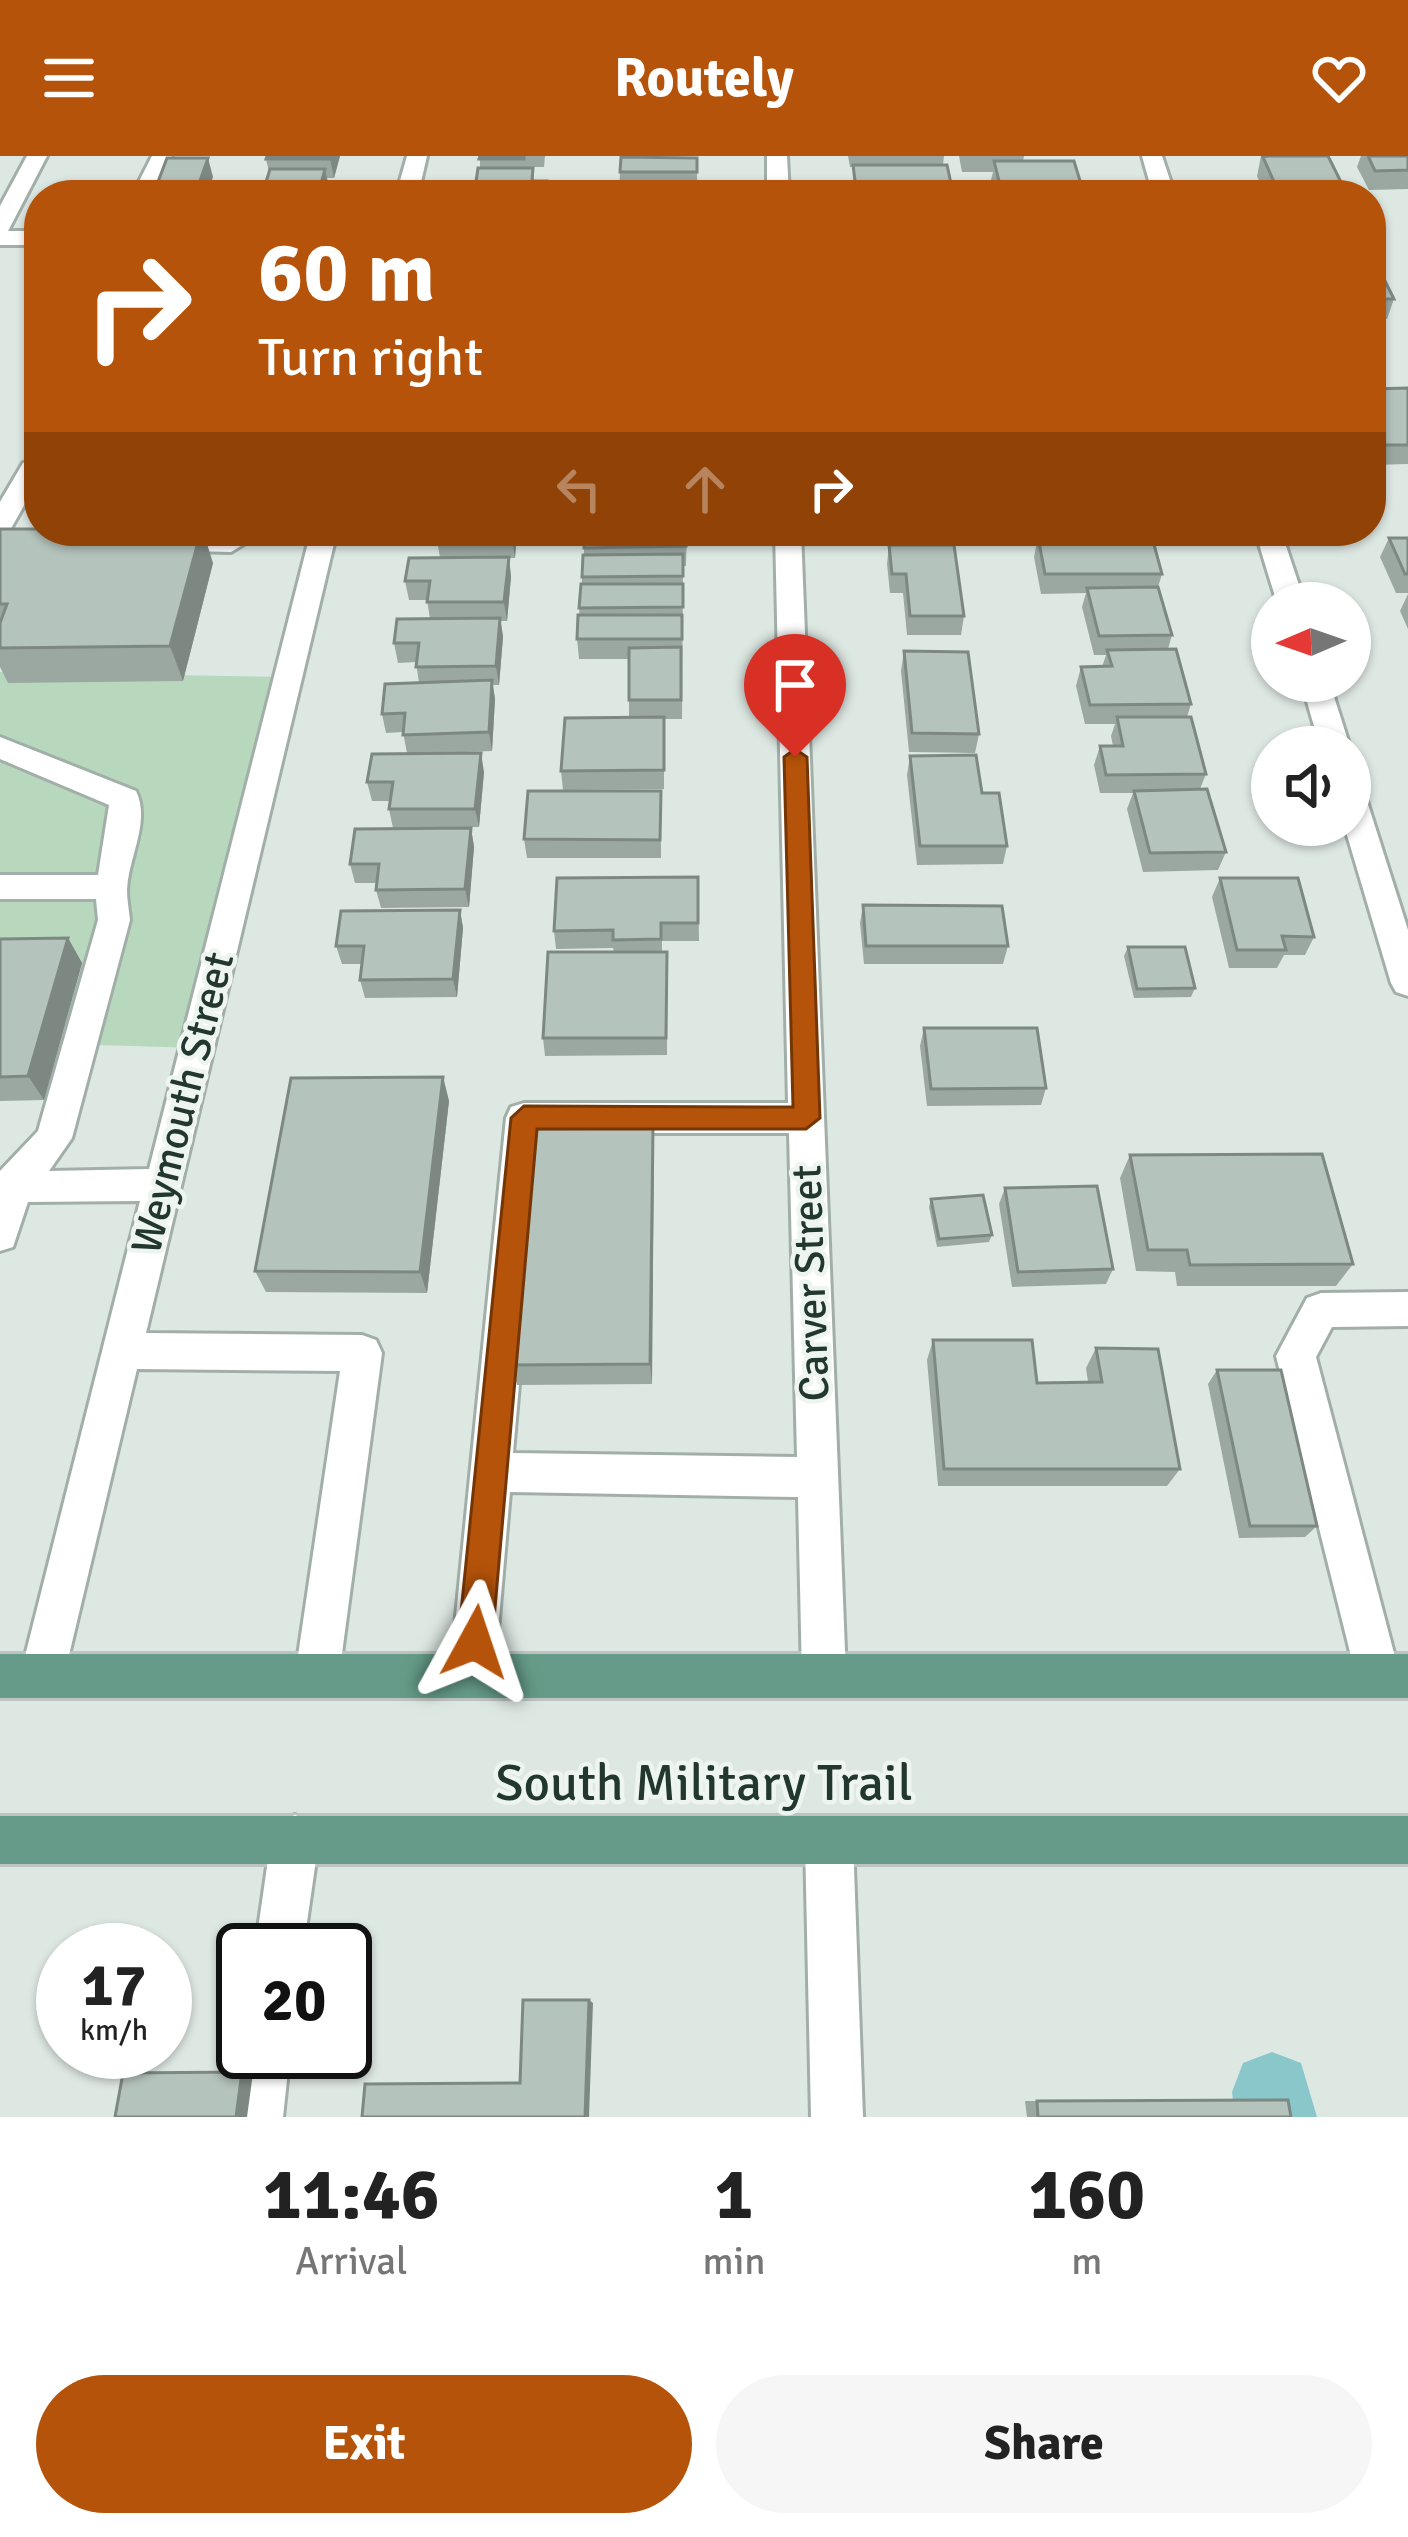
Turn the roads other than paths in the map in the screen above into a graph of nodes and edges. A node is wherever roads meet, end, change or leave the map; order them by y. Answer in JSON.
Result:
{"nodes":[{"id":1,"x":37,"y":156,"type":"edge"},
{"id":2,"x":10,"y":188,"type":"edge"},
{"id":3,"x":0,"y":226,"type":"edge"},
{"id":4,"x":24,"y":482,"type":"edge"},
{"id":5,"x":0,"y":526,"type":"edge"},
{"id":6,"x":320,"y":546,"type":"edge"},
{"id":7,"x":788,"y":546,"type":"edge"},
{"id":8,"x":1273,"y":546,"type":"edge"},
{"id":9,"x":1284,"y":582,"type":"edge"},
{"id":10,"x":0,"y":748,"type":"edge"},
{"id":11,"x":1366,"y":846,"type":"edge"},
{"id":12,"x":0,"y":887,"type":"edge"},
{"id":13,"x":111,"y":887,"type":"junction"},
{"id":14,"x":1408,"y":983,"type":"edge"},
{"id":15,"x":806,"y":1118,"type":"junction"},
{"id":16,"x":163,"y":1185,"type":"junction"},
{"id":17,"x":7,"y":1187,"type":"edge"},
{"id":18,"x":0,"y":1235,"type":"edge"},
{"id":19,"x":1408,"y":1310,"type":"edge"},
{"id":20,"x":122,"y":1351,"type":"junction"},
{"id":21,"x":490,"y":1472,"type":"junction"},
{"id":22,"x":817,"y":1477,"type":"junction"},
{"id":23,"x":21,"y":1676,"type":"edge"},
{"id":24,"x":317,"y":1676,"type":"junction"},
{"id":25,"x":472,"y":1676,"type":"junction"},
{"id":26,"x":824,"y":1676,"type":"junction"},
{"id":27,"x":1393,"y":1676,"type":"edge"},
{"id":28,"x":295,"y":1839,"type":"junction"},
{"id":29,"x":829,"y":1840,"type":"junction"},
{"id":30,"x":1408,"y":1840,"type":"edge"},
{"id":31,"x":0,"y":1841,"type":"edge"},
{"id":32,"x":283,"y":1923,"type":"edge"},
{"id":33,"x":262,"y":2079,"type":"edge"},
{"id":34,"x":256,"y":2117,"type":"edge"},
{"id":35,"x":837,"y":2117,"type":"edge"}],
"edges":[{"from":1,"to":2,"type":"street"},
{"from":2,"to":3,"type":"street"},
{"from":4,"to":5,"type":"street"},
{"from":6,"to":16,"type":"street","name":"Weymouth Street"},
{"from":7,"to":15,"type":"street","name":"Carver Street"},
{"from":8,"to":9,"type":"street"},
{"from":10,"to":13,"type":"street"},
{"from":11,"to":14,"type":"street"},
{"from":12,"to":13,"type":"street"},
{"from":13,"to":17,"type":"street"},
{"from":15,"to":21,"type":"street"},
{"from":15,"to":22,"type":"street","name":"Carver Street"},
{"from":16,"to":17,"type":"street"},
{"from":16,"to":20,"type":"street","name":"Weymouth Street"},
{"from":17,"to":18,"type":"street"},
{"from":19,"to":27,"type":"street"},
{"from":20,"to":23,"type":"street","name":"Weymouth Street"},
{"from":20,"to":24,"type":"street"},
{"from":21,"to":22,"type":"street"},
{"from":21,"to":25,"type":"street"},
{"from":22,"to":26,"type":"street","name":"Carver Street"},
{"from":23,"to":24,"type":"main road"},
{"from":24,"to":25,"type":"main road"},
{"from":25,"to":26,"type":"main road"},
{"from":26,"to":27,"type":"main road"},
{"from":28,"to":29,"type":"main road","name":"South Military Trail"},
{"from":28,"to":31,"type":"main road","name":"South Military Trail"},
{"from":28,"to":32,"type":"street"},
{"from":29,"to":30,"type":"main road","name":"South Military Trail"},
{"from":29,"to":35,"type":"street"},
{"from":33,"to":34,"type":"street"}]}
